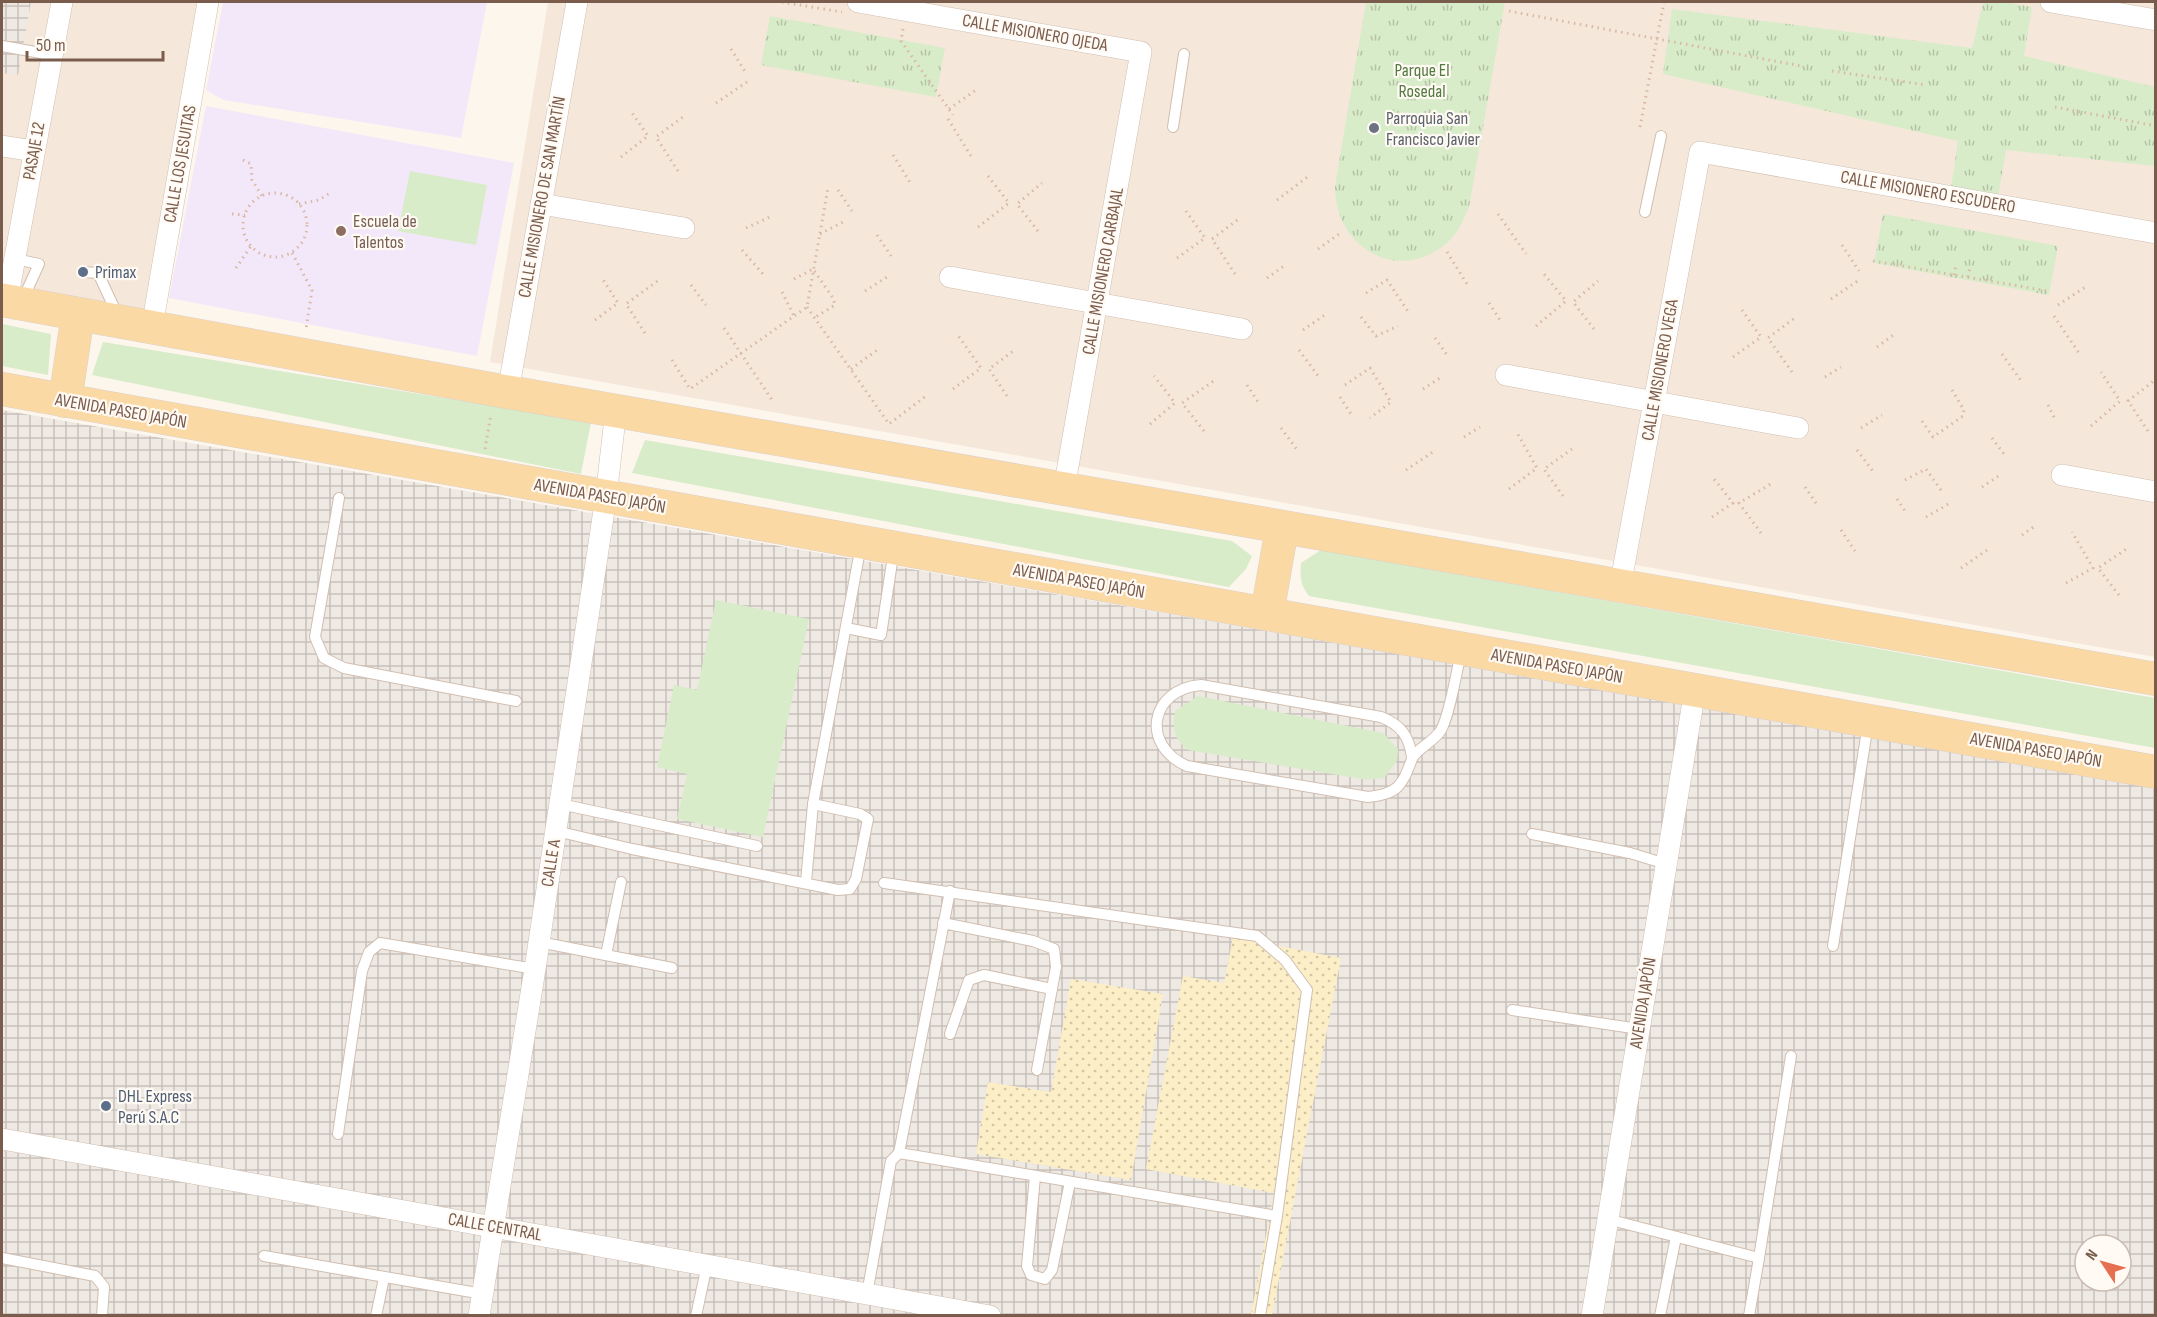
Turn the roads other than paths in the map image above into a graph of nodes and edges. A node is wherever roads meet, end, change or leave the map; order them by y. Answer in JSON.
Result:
{"nodes":[{"id":1,"x":62,"y":2,"type":"edge"},
{"id":2,"x":208,"y":2,"type":"edge"},
{"id":3,"x":577,"y":2,"type":"edge"},
{"id":4,"x":858,"y":2,"type":"edge"},
{"id":5,"x":2051,"y":2,"type":"edge"},
{"id":6,"x":2156,"y":20,"type":"edge"},
{"id":7,"x":2,"y":46,"type":"edge"},
{"id":8,"x":1141,"y":52,"type":"joint"},
{"id":9,"x":1184,"y":54,"type":"dead end"},
{"id":10,"x":52,"y":55,"type":"junction"},
{"id":11,"x":1173,"y":127,"type":"dead end"},
{"id":12,"x":1661,"y":136,"type":"dead end"},
{"id":13,"x":2,"y":146,"type":"edge"},
{"id":14,"x":34,"y":151,"type":"junction"},
{"id":15,"x":1700,"y":152,"type":"joint"},
{"id":16,"x":541,"y":204,"type":"junction"},
{"id":17,"x":1646,"y":212,"type":"dead end"},
{"id":18,"x":684,"y":228,"type":"dead end"},
{"id":19,"x":2156,"y":233,"type":"edge"},
{"id":20,"x":15,"y":259,"type":"junction"},
{"id":21,"x":82,"y":272,"type":"dead end"},
{"id":22,"x":950,"y":277,"type":"dead end"},
{"id":23,"x":10,"y":301,"type":"edge"},
{"id":24,"x":1097,"y":303,"type":"junction"},
{"id":25,"x":78,"y":314,"type":"junction"},
{"id":26,"x":136,"y":324,"type":"junction"},
{"id":27,"x":1242,"y":328,"type":"dead end"},
{"id":28,"x":1506,"y":375,"type":"dead end"},
{"id":29,"x":2,"y":389,"type":"edge"},
{"id":30,"x":502,"y":391,"type":"junction"},
{"id":31,"x":65,"y":401,"type":"junction"},
{"id":32,"x":1654,"y":402,"type":"junction"},
{"id":33,"x":616,"y":410,"type":"junction"},
{"id":34,"x":1798,"y":428,"type":"dead end"},
{"id":35,"x":2062,"y":476,"type":"dead end"},
{"id":36,"x":1064,"y":489,"type":"junction"},
{"id":37,"x":2156,"y":492,"type":"edge"},
{"id":38,"x":606,"y":497,"type":"junction"},
{"id":39,"x":339,"y":498,"type":"dead end"},
{"id":40,"x":1282,"y":528,"type":"junction"},
{"id":41,"x":862,"y":542,"type":"junction"},
{"id":42,"x":894,"y":548,"type":"junction"},
{"id":43,"x":1620,"y":587,"type":"junction"},
{"id":44,"x":1267,"y":614,"type":"junction"},
{"id":45,"x":846,"y":628,"type":"junction"},
{"id":46,"x":1462,"y":649,"type":"junction"},
{"id":47,"x":2156,"y":679,"type":"edge"},
{"id":48,"x":1695,"y":690,"type":"junction"},
{"id":49,"x":516,"y":701,"type":"dead end"},
{"id":50,"x":1868,"y":720,"type":"junction"},
{"id":51,"x":1412,"y":757,"type":"junction"},
{"id":52,"x":2156,"y":772,"type":"edge"},
{"id":53,"x":560,"y":804,"type":"junction"},
{"id":54,"x":813,"y":804,"type":"junction"},
{"id":55,"x":556,"y":831,"type":"junction"},
{"id":56,"x":1532,"y":834,"type":"dead end"},
{"id":57,"x":757,"y":846,"type":"dead end"},
{"id":58,"x":1666,"y":864,"type":"junction"},
{"id":59,"x":621,"y":882,"type":"dead end"},
{"id":60,"x":806,"y":882,"type":"junction"},
{"id":61,"x":884,"y":883,"type":"dead end"},
{"id":62,"x":950,"y":891,"type":"junction"},
{"id":63,"x":943,"y":923,"type":"junction"},
{"id":64,"x":539,"y":942,"type":"junction"},
{"id":65,"x":1833,"y":946,"type":"dead end"},
{"id":66,"x":606,"y":955,"type":"junction"},
{"id":67,"x":672,"y":968,"type":"dead end"},
{"id":68,"x":535,"y":969,"type":"junction"},
{"id":69,"x":1052,"y":989,"type":"junction"},
{"id":70,"x":1512,"y":1010,"type":"dead end"},
{"id":71,"x":1639,"y":1029,"type":"junction"},
{"id":72,"x":950,"y":1034,"type":"dead end"},
{"id":73,"x":1791,"y":1056,"type":"dead end"},
{"id":74,"x":1037,"y":1070,"type":"dead end"},
{"id":75,"x":338,"y":1134,"type":"dead end"},
{"id":76,"x":2,"y":1139,"type":"edge"},
{"id":77,"x":899,"y":1153,"type":"junction"},
{"id":78,"x":1035,"y":1176,"type":"junction"},
{"id":79,"x":1070,"y":1182,"type":"junction"},
{"id":80,"x":1277,"y":1216,"type":"junction"},
{"id":81,"x":1607,"y":1220,"type":"junction"},
{"id":82,"x":495,"y":1227,"type":"junction"},
{"id":83,"x":1676,"y":1237,"type":"junction"},
{"id":84,"x":264,"y":1256,"type":"dead end"},
{"id":85,"x":2,"y":1258,"type":"edge"},
{"id":86,"x":1759,"y":1258,"type":"junction"},
{"id":87,"x":707,"y":1265,"type":"junction"},
{"id":88,"x":384,"y":1278,"type":"junction"},
{"id":89,"x":483,"y":1294,"type":"junction"},
{"id":90,"x":867,"y":1294,"type":"junction"},
{"id":91,"x":102,"y":1316,"type":"edge"},
{"id":92,"x":376,"y":1316,"type":"edge"},
{"id":93,"x":479,"y":1316,"type":"edge"},
{"id":94,"x":696,"y":1316,"type":"edge"},
{"id":95,"x":990,"y":1316,"type":"edge"},
{"id":96,"x":1260,"y":1316,"type":"edge"},
{"id":97,"x":1592,"y":1316,"type":"edge"},
{"id":98,"x":1660,"y":1316,"type":"edge"},
{"id":99,"x":1749,"y":1316,"type":"edge"}],
"edges":[{"from":1,"to":10,"type":"street","name":"PASAJE 12"},
{"from":2,"to":26,"type":"street","name":"CALLE LOS JESUITAS"},
{"from":3,"to":16,"type":"street","name":"CALLE MISIONERO DE SAN MARTÍN"},
{"from":4,"to":8,"type":"street","name":"CALLE MISIONERO OJEDA"},
{"from":5,"to":6,"type":"street"},
{"from":7,"to":10,"type":"lane"},
{"from":8,"to":24,"type":"street","name":"CALLE MISIONERO CARBAJAL"},
{"from":9,"to":11,"type":"lane"},
{"from":10,"to":14,"type":"street","name":"PASAJE 12"},
{"from":12,"to":17,"type":"lane"},
{"from":13,"to":14,"type":"street"},
{"from":14,"to":20,"type":"street","name":"PASAJE 12"},
{"from":15,"to":19,"type":"street","name":"CALLE MISIONERO ESCUDERO"},
{"from":15,"to":32,"type":"street","name":"CALLE MISIONERO VEGA"},
{"from":16,"to":18,"type":"street"},
{"from":16,"to":30,"type":"street","name":"CALLE MISIONERO DE SAN MARTÍN"},
{"from":20,"to":23,"type":"street","name":"PASAJE 12"},
{"from":20,"to":23,"type":"lane"},
{"from":21,"to":26,"type":"lane"},
{"from":22,"to":24,"type":"street"},
{"from":23,"to":25,"type":"main road"},
{"from":24,"to":27,"type":"street"},
{"from":24,"to":36,"type":"street","name":"CALLE MISIONERO CARBAJAL"},
{"from":25,"to":26,"type":"main road"},
{"from":25,"to":31,"type":"main road"},
{"from":26,"to":30,"type":"main road"},
{"from":28,"to":32,"type":"street"},
{"from":29,"to":31,"type":"main road","name":"AVENIDA PASEO JAPÓN"},
{"from":30,"to":33,"type":"main road"},
{"from":31,"to":38,"type":"main road","name":"AVENIDA PASEO JAPÓN"},
{"from":32,"to":34,"type":"street"},
{"from":32,"to":43,"type":"street","name":"CALLE MISIONERO VEGA"},
{"from":33,"to":36,"type":"main road"},
{"from":33,"to":38,"type":"street","name":"CALLE A"},
{"from":35,"to":37,"type":"street"},
{"from":36,"to":40,"type":"main road"},
{"from":38,"to":41,"type":"main road","name":"AVENIDA PASEO JAPÓN"},
{"from":38,"to":53,"type":"street","name":"CALLE A"},
{"from":39,"to":49,"type":"lane"},
{"from":40,"to":43,"type":"main road"},
{"from":40,"to":44,"type":"main road"},
{"from":41,"to":42,"type":"main road","name":"AVENIDA PASEO JAPÓN"},
{"from":41,"to":45,"type":"lane"},
{"from":42,"to":44,"type":"main road","name":"AVENIDA PASEO JAPÓN"},
{"from":42,"to":45,"type":"lane"},
{"from":43,"to":47,"type":"main road"},
{"from":44,"to":46,"type":"main road","name":"AVENIDA PASEO JAPÓN"},
{"from":45,"to":54,"type":"lane"},
{"from":46,"to":48,"type":"main road","name":"AVENIDA PASEO JAPÓN"},
{"from":46,"to":51,"type":"lane"},
{"from":48,"to":50,"type":"main road","name":"AVENIDA PASEO JAPÓN"},
{"from":48,"to":58,"type":"street","name":"AVENIDA JAPÓN"},
{"from":50,"to":52,"type":"main road","name":"AVENIDA PASEO JAPÓN"},
{"from":50,"to":65,"type":"lane"},
{"from":51,"to":51,"type":"lane"},
{"from":53,"to":55,"type":"street","name":"CALLE A"},
{"from":53,"to":57,"type":"lane"},
{"from":54,"to":60,"type":"lane"},
{"from":54,"to":60,"type":"lane"},
{"from":55,"to":60,"type":"lane"},
{"from":55,"to":64,"type":"street","name":"CALLE A"},
{"from":56,"to":58,"type":"lane"},
{"from":58,"to":71,"type":"street","name":"AVENIDA JAPÓN"},
{"from":59,"to":66,"type":"lane"},
{"from":61,"to":62,"type":"lane"},
{"from":62,"to":63,"type":"lane"},
{"from":62,"to":80,"type":"lane"},
{"from":63,"to":69,"type":"lane"},
{"from":63,"to":77,"type":"lane"},
{"from":64,"to":66,"type":"lane"},
{"from":64,"to":68,"type":"street","name":"CALLE A"},
{"from":66,"to":67,"type":"lane"},
{"from":68,"to":75,"type":"lane"},
{"from":68,"to":82,"type":"street","name":"CALLE A"},
{"from":69,"to":72,"type":"lane"},
{"from":69,"to":74,"type":"lane"},
{"from":70,"to":71,"type":"lane"},
{"from":71,"to":81,"type":"street","name":"AVENIDA JAPÓN"},
{"from":73,"to":86,"type":"lane"},
{"from":76,"to":82,"type":"street","name":"CALLE CENTRAL"},
{"from":77,"to":78,"type":"lane"},
{"from":77,"to":90,"type":"lane"},
{"from":78,"to":79,"type":"lane"},
{"from":78,"to":79,"type":"lane"},
{"from":79,"to":80,"type":"lane"},
{"from":80,"to":96,"type":"lane"},
{"from":81,"to":83,"type":"lane"},
{"from":81,"to":97,"type":"street","name":"AVENIDA JAPÓN"},
{"from":82,"to":87,"type":"street","name":"CALLE CENTRAL"},
{"from":82,"to":89,"type":"street","name":"CALLE A"},
{"from":83,"to":86,"type":"lane"},
{"from":83,"to":98,"type":"lane"},
{"from":84,"to":88,"type":"lane"},
{"from":85,"to":91,"type":"lane"},
{"from":86,"to":99,"type":"lane"},
{"from":87,"to":90,"type":"street","name":"CALLE CENTRAL"},
{"from":87,"to":94,"type":"lane"},
{"from":88,"to":89,"type":"lane"},
{"from":88,"to":92,"type":"lane"},
{"from":89,"to":93,"type":"street","name":"CALLE A"},
{"from":90,"to":95,"type":"street","name":"CALLE CENTRAL"}]}
